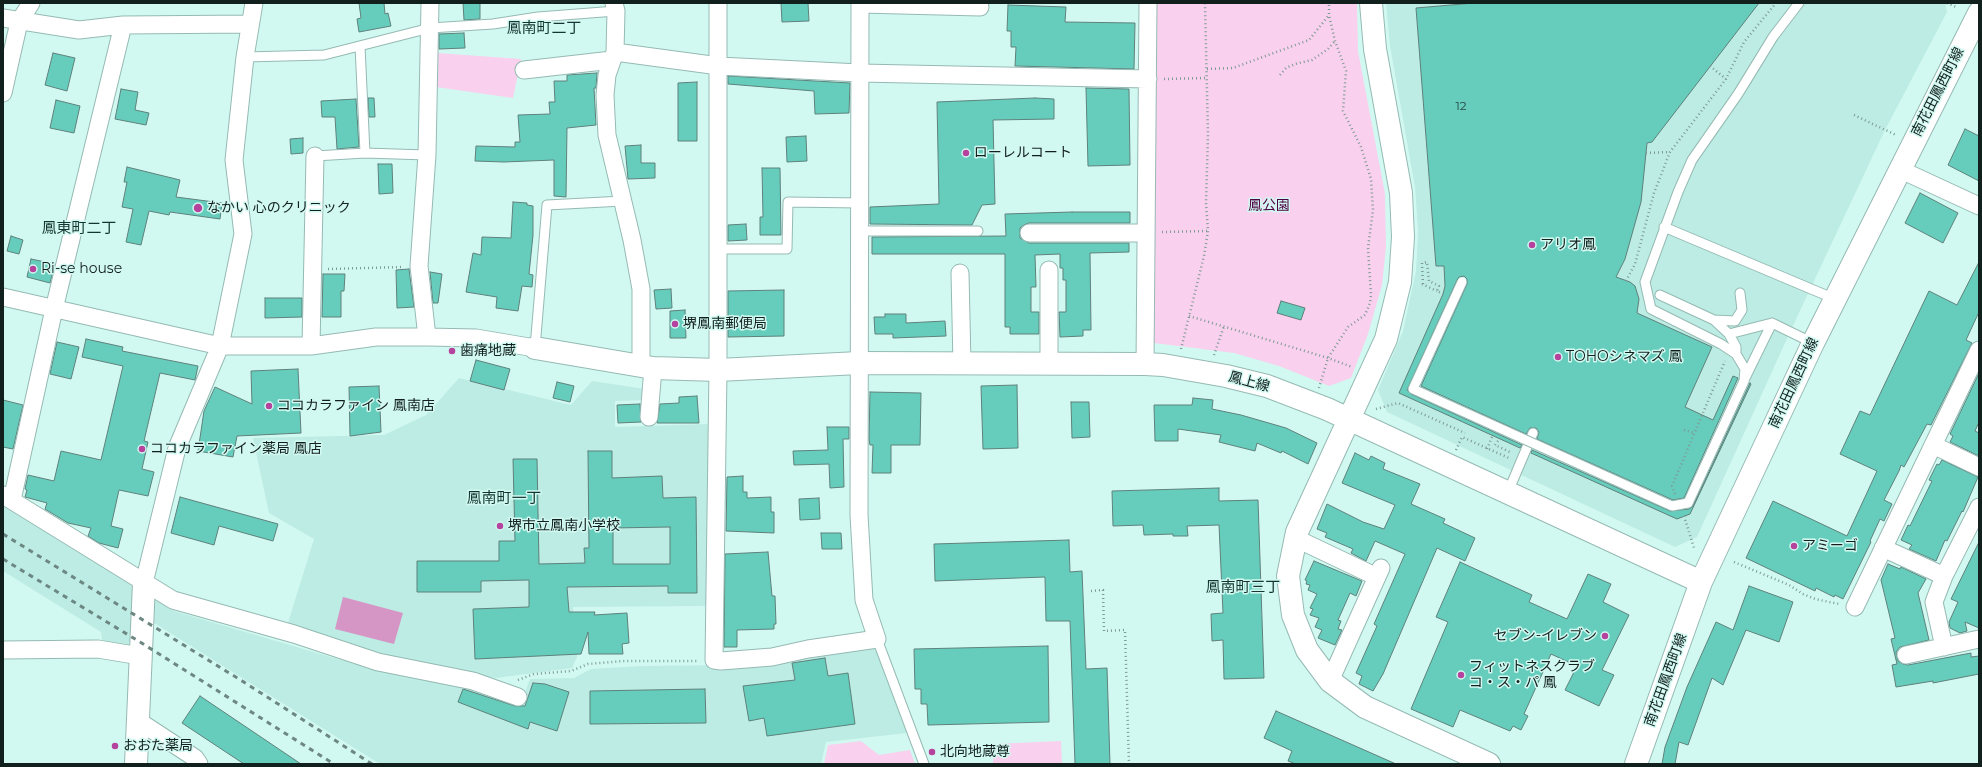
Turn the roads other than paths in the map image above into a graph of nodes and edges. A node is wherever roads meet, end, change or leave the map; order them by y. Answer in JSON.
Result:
{"nodes":[{"id":1,"x":31,"y":3,"type":"edge"},
{"id":2,"x":254,"y":3,"type":"edge"},
{"id":3,"x":430,"y":3,"type":"edge"},
{"id":4,"x":718,"y":3,"type":"edge"},
{"id":5,"x":860,"y":3,"type":"edge"},
{"id":6,"x":1148,"y":3,"type":"edge"},
{"id":7,"x":1371,"y":3,"type":"edge"},
{"id":8,"x":1799,"y":3,"type":"edge"},
{"id":9,"x":615,"y":7,"type":"edge"},
{"id":10,"x":980,"y":7,"type":"dead end"},
{"id":11,"x":1979,"y":13,"type":"edge"},
{"id":12,"x":11,"y":20,"type":"edge"},
{"id":13,"x":250,"y":24,"type":"junction"},
{"id":14,"x":123,"y":25,"type":"junction"},
{"id":15,"x":430,"y":28,"type":"junction"},
{"id":16,"x":360,"y":46,"type":"junction"},
{"id":17,"x":614,"y":56,"type":"junction"},
{"id":18,"x":245,"y":57,"type":"junction"},
{"id":19,"x":718,"y":66,"type":"junction"},
{"id":20,"x":524,"y":70,"type":"dead end"},
{"id":21,"x":860,"y":73,"type":"junction"},
{"id":22,"x":1148,"y":79,"type":"junction"},
{"id":23,"x":3,"y":94,"type":"edge"},
{"id":24,"x":365,"y":153,"type":"junction"},
{"id":25,"x":427,"y":155,"type":"junction"},
{"id":26,"x":315,"y":156,"type":"joint"},
{"id":27,"x":1899,"y":169,"type":"junction"},
{"id":28,"x":623,"y":201,"type":"junction"},
{"id":29,"x":860,"y":203,"type":"junction"},
{"id":30,"x":1979,"y":206,"type":"edge"},
{"id":31,"x":1664,"y":227,"type":"junction"},
{"id":32,"x":859,"y":231,"type":"junction"},
{"id":33,"x":978,"y":231,"type":"dead end"},
{"id":34,"x":1029,"y":233,"type":"dead end"},
{"id":35,"x":1145,"y":233,"type":"junction"},
{"id":36,"x":717,"y":249,"type":"junction"},
{"id":37,"x":1049,"y":270,"type":"dead end"},
{"id":38,"x":960,"y":273,"type":"dead end"},
{"id":39,"x":1462,"y":282,"type":"dead end"},
{"id":40,"x":1740,"y":294,"type":"dead end"},
{"id":41,"x":1660,"y":295,"type":"dead end"},
{"id":42,"x":3,"y":297,"type":"edge"},
{"id":43,"x":1835,"y":300,"type":"junction"},
{"id":44,"x":54,"y":309,"type":"junction"},
{"id":45,"x":1714,"y":320,"type":"junction"},
{"id":46,"x":1772,"y":323,"type":"junction"},
{"id":47,"x":1729,"y":334,"type":"junction"},
{"id":48,"x":427,"y":337,"type":"junction"},
{"id":49,"x":1813,"y":343,"type":"junction"},
{"id":50,"x":220,"y":346,"type":"junction"},
{"id":51,"x":311,"y":346,"type":"junction"},
{"id":52,"x":535,"y":348,"type":"junction"},
{"id":53,"x":1979,"y":350,"type":"edge"},
{"id":54,"x":1736,"y":354,"type":"junction"},
{"id":55,"x":859,"y":363,"type":"junction"},
{"id":56,"x":962,"y":364,"type":"junction"},
{"id":57,"x":1049,"y":364,"type":"junction"},
{"id":58,"x":1145,"y":364,"type":"junction"},
{"id":59,"x":647,"y":367,"type":"junction"},
{"id":60,"x":718,"y":370,"type":"junction"},
{"id":61,"x":1744,"y":381,"type":"junction"},
{"id":62,"x":649,"y":417,"type":"dead end"},
{"id":63,"x":1348,"y":418,"type":"junction"},
{"id":64,"x":1534,"y":433,"type":"dead end"},
{"id":65,"x":1933,"y":445,"type":"junction"},
{"id":66,"x":1979,"y":467,"type":"edge"},
{"id":67,"x":1508,"y":492,"type":"junction"},
{"id":68,"x":8,"y":497,"type":"edge"},
{"id":69,"x":1979,"y":507,"type":"edge"},
{"id":70,"x":1295,"y":538,"type":"junction"},
{"id":71,"x":1883,"y":548,"type":"junction"},
{"id":72,"x":1944,"y":576,"type":"junction"},
{"id":73,"x":1700,"y":582,"type":"junction"},
{"id":74,"x":144,"y":583,"type":"junction"},
{"id":75,"x":1855,"y":607,"type":"road end"},
{"id":76,"x":877,"y":638,"type":"junction"},
{"id":77,"x":1979,"y":639,"type":"edge"},
{"id":78,"x":1944,"y":647,"type":"junction"},
{"id":79,"x":3,"y":650,"type":"edge"},
{"id":80,"x":1906,"y":655,"type":"dead end"},
{"id":81,"x":140,"y":656,"type":"junction"},
{"id":82,"x":1330,"y":681,"type":"junction"},
{"id":83,"x":518,"y":697,"type":"dead end"},
{"id":84,"x":137,"y":720,"type":"junction"},
{"id":85,"x":1483,"y":763,"type":"edge"},
{"id":86,"x":136,"y":764,"type":"edge"},
{"id":87,"x":199,"y":764,"type":"edge"},
{"id":88,"x":924,"y":764,"type":"edge"},
{"id":89,"x":1636,"y":764,"type":"edge"}],
"edges":[{"from":1,"to":12,"type":"street"},
{"from":2,"to":13,"type":"street"},
{"from":3,"to":15,"type":"street"},
{"from":4,"to":19,"type":"street"},
{"from":5,"to":10,"type":"street"},
{"from":5,"to":21,"type":"street"},
{"from":6,"to":22,"type":"street"},
{"from":7,"to":63,"type":"street"},
{"from":8,"to":31,"type":"lane"},
{"from":9,"to":15,"type":"lane"},
{"from":9,"to":17,"type":"street"},
{"from":11,"to":27,"type":"street","name":"南花田鳳西町線"},
{"from":12,"to":14,"type":"street"},
{"from":12,"to":23,"type":"street"},
{"from":13,"to":14,"type":"street"},
{"from":13,"to":18,"type":"street"},
{"from":14,"to":44,"type":"street"},
{"from":15,"to":16,"type":"lane"},
{"from":15,"to":25,"type":"street"},
{"from":16,"to":18,"type":"lane"},
{"from":16,"to":24,"type":"lane"},
{"from":17,"to":19,"type":"street"},
{"from":17,"to":20,"type":"street"},
{"from":17,"to":28,"type":"street"},
{"from":18,"to":50,"type":"street"},
{"from":19,"to":21,"type":"street"},
{"from":19,"to":36,"type":"street"},
{"from":21,"to":22,"type":"street"},
{"from":21,"to":29,"type":"street"},
{"from":22,"to":35,"type":"street"},
{"from":24,"to":25,"type":"lane"},
{"from":24,"to":26,"type":"lane"},
{"from":25,"to":48,"type":"street"},
{"from":26,"to":51,"type":"street"},
{"from":27,"to":30,"type":"street"},
{"from":27,"to":43,"type":"street","name":"南花田鳳西町線"},
{"from":28,"to":52,"type":"lane"},
{"from":28,"to":59,"type":"street"},
{"from":29,"to":32,"type":"street"},
{"from":29,"to":36,"type":"lane"},
{"from":31,"to":43,"type":"lane"},
{"from":31,"to":54,"type":"lane"},
{"from":32,"to":33,"type":"lane"},
{"from":32,"to":55,"type":"street"},
{"from":34,"to":35,"type":"street"},
{"from":35,"to":58,"type":"street"},
{"from":36,"to":60,"type":"street"},
{"from":37,"to":57,"type":"street"},
{"from":38,"to":56,"type":"street"},
{"from":39,"to":61,"type":"lane","bridge":true},
{"from":40,"to":45,"type":"lane"},
{"from":41,"to":45,"type":"lane"},
{"from":42,"to":44,"type":"street"},
{"from":43,"to":49,"type":"street","name":"南花田鳳西町線"},
{"from":44,"to":50,"type":"street"},
{"from":44,"to":68,"type":"street"},
{"from":45,"to":47,"type":"lane"},
{"from":46,"to":47,"type":"lane"},
{"from":46,"to":49,"type":"lane"},
{"from":46,"to":61,"type":"lane"},
{"from":47,"to":54,"type":"lane"},
{"from":48,"to":51,"type":"street"},
{"from":48,"to":52,"type":"street"},
{"from":49,"to":73,"type":"street","name":"南花田鳳西町線"},
{"from":50,"to":51,"type":"street"},
{"from":50,"to":74,"type":"street"},
{"from":52,"to":59,"type":"street","name":"鳳上線"},
{"from":53,"to":65,"type":"street"},
{"from":54,"to":61,"type":"lane"},
{"from":55,"to":56,"type":"street","name":"鳳上線"},
{"from":55,"to":60,"type":"street","name":"鳳上線"},
{"from":55,"to":76,"type":"street"},
{"from":56,"to":57,"type":"street","name":"鳳上線"},
{"from":57,"to":58,"type":"street","name":"鳳上線"},
{"from":58,"to":63,"type":"street","name":"鳳上線"},
{"from":59,"to":60,"type":"street","name":"鳳上線"},
{"from":59,"to":62,"type":"street"},
{"from":60,"to":76,"type":"street"},
{"from":63,"to":67,"type":"street","name":"鳳上線"},
{"from":63,"to":70,"type":"street"},
{"from":64,"to":67,"type":"lane"},
{"from":65,"to":66,"type":"street"},
{"from":65,"to":71,"type":"street"},
{"from":67,"to":73,"type":"street","name":"鳳上線"},
{"from":68,"to":74,"type":"street"},
{"from":69,"to":72,"type":"street"},
{"from":70,"to":82,"type":"street"},
{"from":70,"to":82,"type":"street"},
{"from":71,"to":72,"type":"street"},
{"from":71,"to":75,"type":"street"},
{"from":72,"to":78,"type":"street"},
{"from":73,"to":89,"type":"street","name":"南花田鳳西町線"},
{"from":74,"to":81,"type":"street"},
{"from":74,"to":83,"type":"street"},
{"from":76,"to":88,"type":"lane"},
{"from":77,"to":78,"type":"street"},
{"from":78,"to":80,"type":"street"},
{"from":79,"to":81,"type":"street"},
{"from":81,"to":84,"type":"street"},
{"from":82,"to":85,"type":"street"},
{"from":84,"to":86,"type":"street"},
{"from":84,"to":87,"type":"street"}]}
